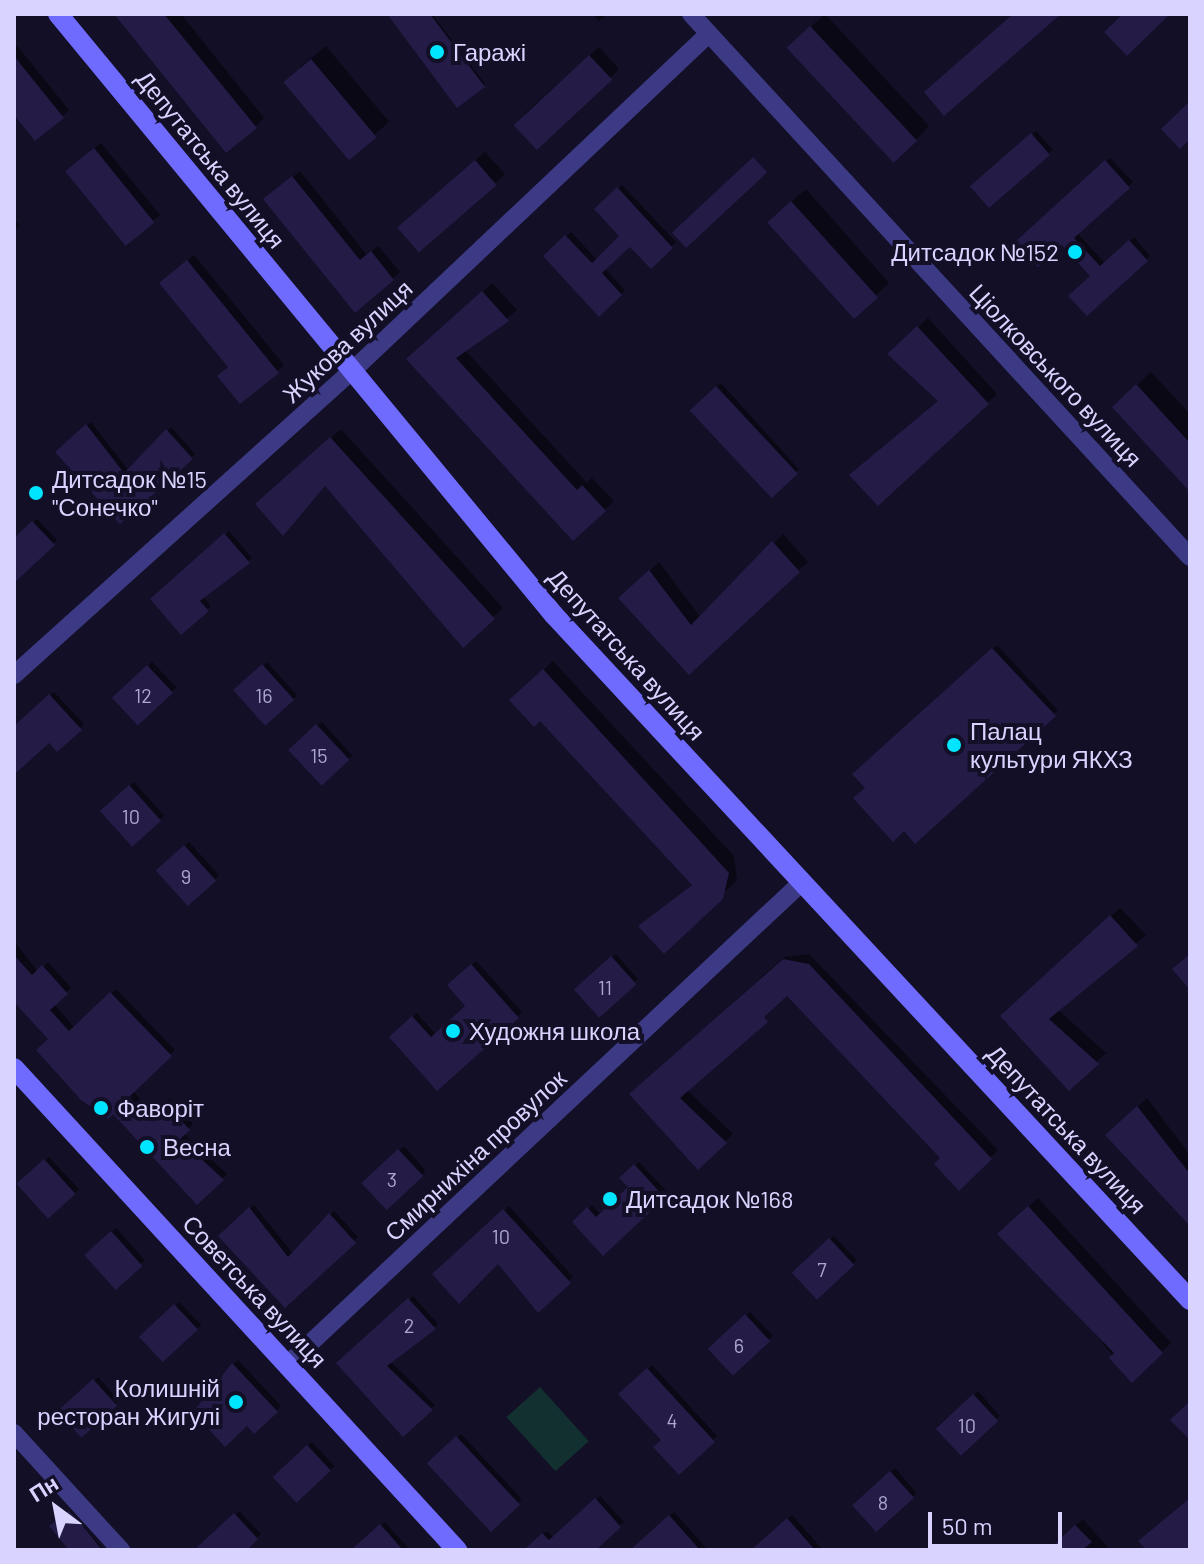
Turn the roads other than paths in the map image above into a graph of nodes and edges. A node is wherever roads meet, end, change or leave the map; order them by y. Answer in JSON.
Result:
{"nodes":[{"id":1,"x":58,"y":14,"type":"edge"},
{"id":2,"x":691,"y":14,"type":"edge"},
{"id":3,"x":706,"y":36,"type":"junction"},
{"id":4,"x":351,"y":372,"type":"junction"},
{"id":5,"x":1190,"y":557,"type":"edge"},
{"id":6,"x":14,"y":675,"type":"edge"},
{"id":7,"x":802,"y":882,"type":"junction"},
{"id":8,"x":14,"y":1068,"type":"edge"},
{"id":9,"x":1190,"y":1300,"type":"edge"},
{"id":10,"x":287,"y":1365,"type":"junction"},
{"id":11,"x":14,"y":1433,"type":"edge"},
{"id":12,"x":121,"y":1550,"type":"edge"},
{"id":13,"x":457,"y":1550,"type":"edge"}],
"edges":[{"from":1,"to":4,"type":"street","name":"Депутатська вулиця"},
{"from":2,"to":3,"type":"street","name":"Ціолковського вулиця"},
{"from":3,"to":4,"type":"street","name":"Жукова вулиця"},
{"from":3,"to":5,"type":"street","name":"Ціолковського вулиця"},
{"from":4,"to":6,"type":"street","name":"Жукова вулиця"},
{"from":4,"to":7,"type":"street","name":"Депутатська вулиця"},
{"from":7,"to":9,"type":"street","name":"Депутатська вулиця"},
{"from":7,"to":10,"type":"street","name":"Смирнихіна провулок"},
{"from":8,"to":10,"type":"street","name":"Советська вулиця"},
{"from":10,"to":13,"type":"street","name":"Советська вулиця"},
{"from":11,"to":12,"type":"street"}]}
